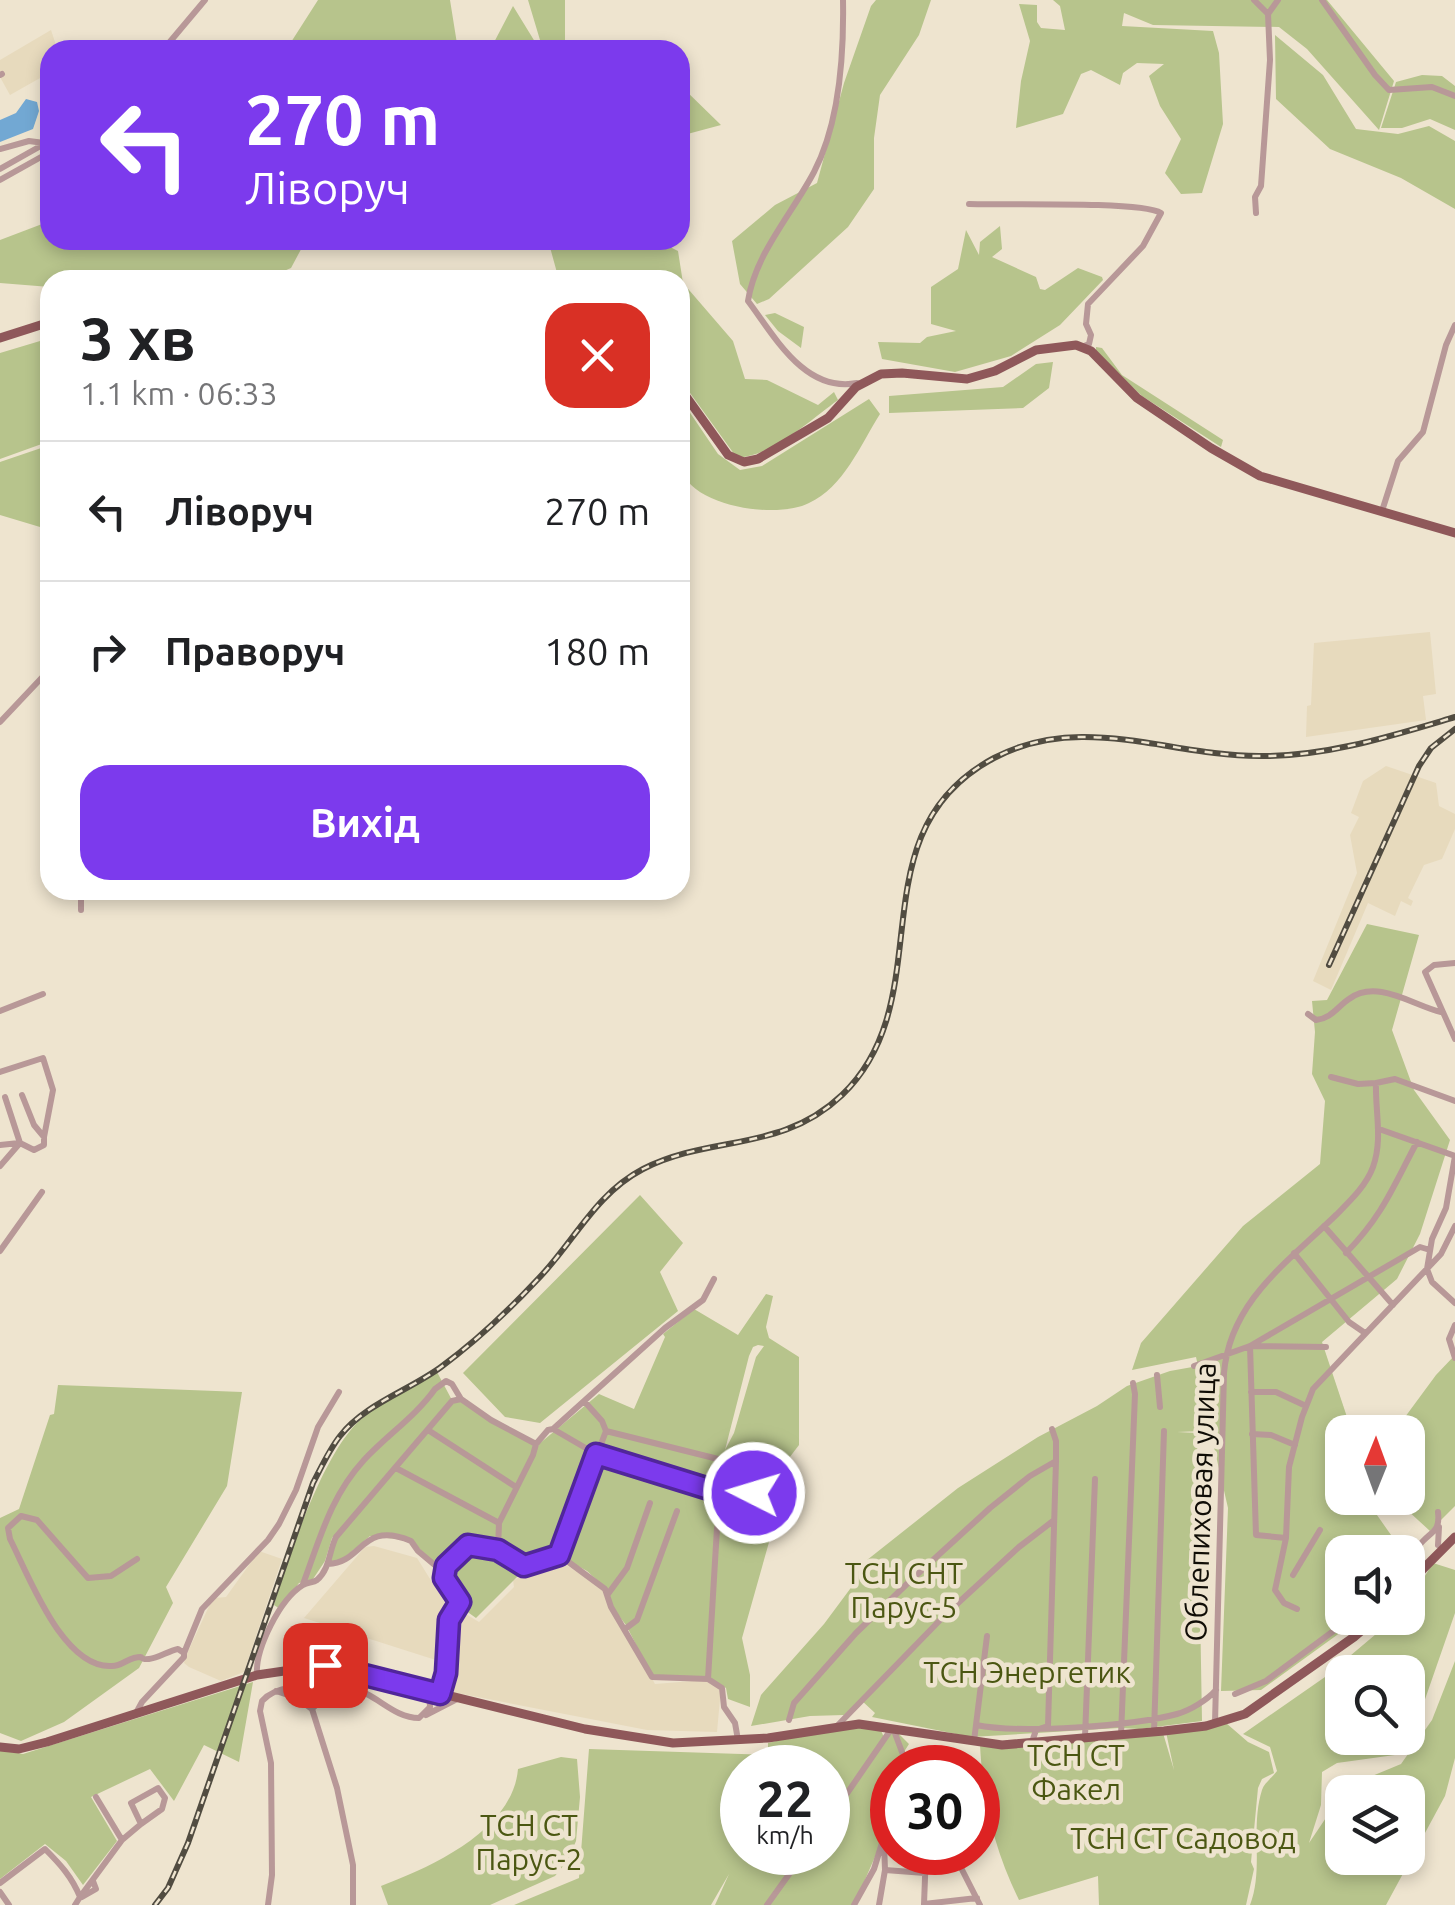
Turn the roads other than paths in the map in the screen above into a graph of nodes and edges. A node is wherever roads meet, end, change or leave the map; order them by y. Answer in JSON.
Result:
{"nodes":[{"id":1,"x":205,"y":0,"type":"edge"},
{"id":2,"x":843,"y":0,"type":"edge"},
{"id":3,"x":1254,"y":0,"type":"edge"},
{"id":4,"x":1278,"y":0,"type":"edge"},
{"id":5,"x":1322,"y":0,"type":"edge"},
{"id":6,"x":1268,"y":14,"type":"junction"},
{"id":7,"x":171,"y":40,"type":"edge"},
{"id":8,"x":1455,"y":96,"type":"edge"},
{"id":9,"x":40,"y":142,"type":"edge"},
{"id":10,"x":40,"y":147,"type":"edge"},
{"id":11,"x":0,"y":150,"type":"edge"},
{"id":12,"x":40,"y":158,"type":"edge"},
{"id":13,"x":0,"y":169,"type":"edge"},
{"id":14,"x":0,"y":180,"type":"edge"},
{"id":15,"x":969,"y":204,"type":"dead end"},
{"id":16,"x":1256,"y":213,"type":"dead end"},
{"id":17,"x":40,"y":325,"type":"edge"},
{"id":18,"x":1455,"y":325,"type":"edge"},
{"id":19,"x":0,"y":338,"type":"edge"},
{"id":20,"x":1086,"y":345,"type":"junction"},
{"id":21,"x":866,"y":380,"type":"junction"},
{"id":22,"x":831,"y":385,"type":"junction"},
{"id":23,"x":690,"y":402,"type":"edge"},
{"id":24,"x":841,"y":404,"type":"junction"},
{"id":25,"x":1382,"y":511,"type":"junction"},
{"id":26,"x":1455,"y":533,"type":"edge"},
{"id":27,"x":40,"y":680,"type":"edge"},
{"id":28,"x":0,"y":722,"type":"edge"},
{"id":29,"x":80,"y":900,"type":"edge"},
{"id":30,"x":80,"y":910,"type":"dead end"},
{"id":31,"x":1455,"y":963,"type":"edge"},
{"id":32,"x":43,"y":994,"type":"dead end"},
{"id":33,"x":0,"y":1011,"type":"edge"},
{"id":34,"x":1441,"y":1012,"type":"junction"},
{"id":35,"x":1308,"y":1014,"type":"dead end"},
{"id":36,"x":1455,"y":1039,"type":"edge"},
{"id":37,"x":0,"y":1072,"type":"edge"},
{"id":38,"x":1332,"y":1077,"type":"dead end"},
{"id":39,"x":1376,"y":1083,"type":"junction"},
{"id":40,"x":22,"y":1095,"type":"dead end"},
{"id":41,"x":5,"y":1098,"type":"dead end"},
{"id":42,"x":1455,"y":1101,"type":"edge"},
{"id":43,"x":1379,"y":1128,"type":"junction"},
{"id":44,"x":44,"y":1137,"type":"junction"},
{"id":45,"x":1417,"y":1142,"type":"junction"},
{"id":46,"x":20,"y":1143,"type":"junction"},
{"id":47,"x":0,"y":1146,"type":"edge"},
{"id":48,"x":1455,"y":1156,"type":"edge"},
{"id":49,"x":0,"y":1166,"type":"edge"},
{"id":50,"x":42,"y":1192,"type":"dead end"},
{"id":51,"x":1324,"y":1226,"type":"junction"},
{"id":52,"x":1455,"y":1226,"type":"edge"},
{"id":53,"x":1430,"y":1250,"type":"junction"},
{"id":54,"x":0,"y":1251,"type":"edge"},
{"id":55,"x":1294,"y":1253,"type":"junction"},
{"id":56,"x":1346,"y":1253,"type":"junction"},
{"id":57,"x":1427,"y":1268,"type":"junction"},
{"id":58,"x":1366,"y":1277,"type":"junction"},
{"id":59,"x":714,"y":1278,"type":"dead end"},
{"id":60,"x":1328,"y":1298,"type":"junction"},
{"id":61,"x":1454,"y":1299,"type":"edge"},
{"id":62,"x":1393,"y":1304,"type":"junction"},
{"id":63,"x":1455,"y":1324,"type":"edge"},
{"id":64,"x":1366,"y":1333,"type":"junction"},
{"id":65,"x":1250,"y":1346,"type":"junction"},
{"id":66,"x":1326,"y":1347,"type":"dead end"},
{"id":67,"x":1226,"y":1357,"type":"junction"},
{"id":68,"x":1455,"y":1358,"type":"edge"},
{"id":69,"x":1194,"y":1366,"type":"dead end"},
{"id":70,"x":1157,"y":1375,"type":"dead end"},
{"id":71,"x":1132,"y":1382,"type":"dead end"},
{"id":72,"x":340,"y":1392,"type":"dead end"},
{"id":73,"x":1251,"y":1392,"type":"junction"},
{"id":74,"x":461,"y":1399,"type":"junction"},
{"id":75,"x":584,"y":1401,"type":"junction"},
{"id":76,"x":1160,"y":1406,"type":"dead end"},
{"id":77,"x":1306,"y":1406,"type":"junction"},
{"id":78,"x":554,"y":1429,"type":"junction"},
{"id":79,"x":1052,"y":1429,"type":"dead end"},
{"id":80,"x":428,"y":1430,"type":"junction"},
{"id":81,"x":1164,"y":1430,"type":"dead end"},
{"id":82,"x":606,"y":1431,"type":"junction"},
{"id":83,"x":1252,"y":1434,"type":"junction"},
{"id":84,"x":536,"y":1444,"type":"junction"},
{"id":85,"x":1295,"y":1445,"type":"junction"},
{"id":86,"x":596,"y":1454,"type":"junction"},
{"id":87,"x":1056,"y":1462,"type":"junction"},
{"id":88,"x":396,"y":1468,"type":"junction"},
{"id":89,"x":1095,"y":1479,"type":"dead end"},
{"id":90,"x":516,"y":1487,"type":"junction"},
{"id":91,"x":738,"y":1498,"type":"junction"},
{"id":92,"x":650,"y":1503,"type":"dead end"},
{"id":93,"x":677,"y":1511,"type":"dead end"},
{"id":94,"x":1438,"y":1512,"type":"dead end"},
{"id":95,"x":1053,"y":1521,"type":"junction"},
{"id":96,"x":500,"y":1523,"type":"junction"},
{"id":97,"x":1440,"y":1526,"type":"junction"},
{"id":98,"x":1320,"y":1530,"type":"dead end"},
{"id":99,"x":1455,"y":1537,"type":"edge"},
{"id":100,"x":1286,"y":1538,"type":"junction"},
{"id":101,"x":1425,"y":1539,"type":"edge"},
{"id":102,"x":1438,"y":1545,"type":"dead end"},
{"id":103,"x":498,"y":1550,"type":"junction"},
{"id":104,"x":559,"y":1555,"type":"junction"},
{"id":105,"x":137,"y":1559,"type":"dead end"},
{"id":106,"x":328,"y":1564,"type":"junction"},
{"id":107,"x":1425,"y":1567,"type":"edge"},
{"id":108,"x":444,"y":1572,"type":"junction"},
{"id":109,"x":1293,"y":1575,"type":"dead end"},
{"id":110,"x":303,"y":1584,"type":"junction"},
{"id":111,"x":608,"y":1594,"type":"junction"},
{"id":112,"x":1297,"y":1609,"type":"dead end"},
{"id":113,"x":625,"y":1629,"type":"junction"},
{"id":114,"x":1327,"y":1635,"type":"edge"},
{"id":115,"x":1353,"y":1635,"type":"edge"},
{"id":116,"x":987,"y":1636,"type":"dead end"},
{"id":117,"x":184,"y":1652,"type":"junction"},
{"id":118,"x":257,"y":1675,"type":"junction"},
{"id":119,"x":708,"y":1679,"type":"junction"},
{"id":120,"x":1218,"y":1688,"type":"junction"},
{"id":121,"x":274,"y":1690,"type":"junction"},
{"id":122,"x":343,"y":1690,"type":"junction"},
{"id":123,"x":435,"y":1693,"type":"junction"},
{"id":124,"x":1235,"y":1694,"type":"dead end"},
{"id":125,"x":457,"y":1699,"type":"junction"},
{"id":126,"x":312,"y":1709,"type":"junction"},
{"id":127,"x":136,"y":1713,"type":"junction"},
{"id":128,"x":424,"y":1716,"type":"junction"},
{"id":129,"x":1153,"y":1718,"type":"junction"},
{"id":130,"x":790,"y":1720,"type":"dead end"},
{"id":131,"x":1122,"y":1722,"type":"junction"},
{"id":132,"x":1084,"y":1724,"type":"junction"},
{"id":133,"x":1215,"y":1724,"type":"junction"},
{"id":134,"x":837,"y":1726,"type":"junction"},
{"id":135,"x":976,"y":1726,"type":"junction"},
{"id":136,"x":1048,"y":1726,"type":"junction"},
{"id":137,"x":892,"y":1727,"type":"junction"},
{"id":138,"x":1154,"y":1732,"type":"junction"},
{"id":139,"x":1121,"y":1734,"type":"junction"},
{"id":140,"x":1085,"y":1738,"type":"junction"},
{"id":141,"x":738,"y":1740,"type":"junction"},
{"id":142,"x":974,"y":1742,"type":"junction"},
{"id":143,"x":1032,"y":1742,"type":"junction"},
{"id":144,"x":898,"y":1745,"type":"edge"},
{"id":145,"x":0,"y":1747,"type":"edge"},
{"id":146,"x":850,"y":1789,"type":"edge"},
{"id":147,"x":96,"y":1797,"type":"dead end"},
{"id":148,"x":141,"y":1824,"type":"junction"},
{"id":149,"x":122,"y":1840,"type":"junction"},
{"id":150,"x":789,"y":1875,"type":"edge"},
{"id":151,"x":871,"y":1875,"type":"edge"},
{"id":152,"x":883,"y":1875,"type":"edge"},
{"id":153,"x":924,"y":1875,"type":"edge"},
{"id":154,"x":964,"y":1875,"type":"edge"},
{"id":155,"x":0,"y":1883,"type":"edge"},
{"id":156,"x":0,"y":1892,"type":"edge"},
{"id":157,"x":80,"y":1897,"type":"junction"},
{"id":158,"x":978,"y":1902,"type":"edge"},
{"id":159,"x":924,"y":1904,"type":"edge"},
{"id":160,"x":9,"y":1905,"type":"edge"},
{"id":161,"x":75,"y":1905,"type":"edge"},
{"id":162,"x":268,"y":1905,"type":"edge"},
{"id":163,"x":352,"y":1905,"type":"edge"},
{"id":164,"x":768,"y":1905,"type":"edge"},
{"id":165,"x":854,"y":1905,"type":"edge"},
{"id":166,"x":879,"y":1905,"type":"edge"}],
"edges":[{"from":1,"to":7,"type":"street"},
{"from":2,"to":22,"type":"street"},
{"from":3,"to":6,"type":"street"},
{"from":4,"to":6,"type":"street"},
{"from":5,"to":8,"type":"street"},
{"from":6,"to":16,"type":"street"},
{"from":9,"to":11,"type":"street"},
{"from":10,"to":13,"type":"street"},
{"from":12,"to":14,"type":"street"},
{"from":15,"to":20,"type":"street"},
{"from":17,"to":19,"type":"main road"},
{"from":18,"to":25,"type":"street"},
{"from":20,"to":21,"type":"main road"},
{"from":20,"to":25,"type":"main road"},
{"from":21,"to":22,"type":"street"},
{"from":21,"to":24,"type":"main road"},
{"from":22,"to":24,"type":"street"},
{"from":23,"to":24,"type":"main road"},
{"from":25,"to":26,"type":"main road"},
{"from":27,"to":28,"type":"street"},
{"from":29,"to":30,"type":"street"},
{"from":31,"to":34,"type":"street"},
{"from":32,"to":33,"type":"street"},
{"from":34,"to":35,"type":"street"},
{"from":34,"to":36,"type":"street"},
{"from":37,"to":44,"type":"street"},
{"from":38,"to":39,"type":"street"},
{"from":39,"to":42,"type":"street"},
{"from":39,"to":43,"type":"street","name":"Облепиховая улица"},
{"from":40,"to":44,"type":"street"},
{"from":41,"to":46,"type":"street"},
{"from":43,"to":45,"type":"street"},
{"from":43,"to":51,"type":"street","name":"Облепиховая улица"},
{"from":44,"to":46,"type":"street"},
{"from":45,"to":48,"type":"street"},
{"from":45,"to":56,"type":"street"},
{"from":46,"to":47,"type":"street"},
{"from":46,"to":49,"type":"street"},
{"from":48,"to":53,"type":"street"},
{"from":50,"to":54,"type":"street"},
{"from":51,"to":55,"type":"street","name":"Облепиховая улица"},
{"from":51,"to":56,"type":"street"},
{"from":52,"to":57,"type":"street"},
{"from":53,"to":57,"type":"street"},
{"from":53,"to":58,"type":"street"},
{"from":55,"to":60,"type":"street"},
{"from":55,"to":67,"type":"street","name":"Облепиховая улица"},
{"from":56,"to":58,"type":"street"},
{"from":57,"to":61,"type":"street"},
{"from":57,"to":62,"type":"street"},
{"from":58,"to":60,"type":"street"},
{"from":58,"to":62,"type":"street"},
{"from":59,"to":75,"type":"street"},
{"from":60,"to":64,"type":"street"},
{"from":60,"to":65,"type":"street"},
{"from":62,"to":64,"type":"street"},
{"from":63,"to":68,"type":"street"},
{"from":64,"to":77,"type":"street"},
{"from":65,"to":66,"type":"street"},
{"from":65,"to":67,"type":"street"},
{"from":65,"to":73,"type":"street"},
{"from":67,"to":69,"type":"street"},
{"from":67,"to":120,"type":"street","name":"Облепиховая улица"},
{"from":70,"to":76,"type":"street"},
{"from":71,"to":131,"type":"street"},
{"from":72,"to":117,"type":"street"},
{"from":73,"to":77,"type":"street"},
{"from":73,"to":83,"type":"street"},
{"from":74,"to":80,"type":"street"},
{"from":74,"to":84,"type":"street"},
{"from":74,"to":110,"type":"street"},
{"from":75,"to":78,"type":"street"},
{"from":75,"to":82,"type":"street"},
{"from":77,"to":85,"type":"street"},
{"from":78,"to":84,"type":"street"},
{"from":78,"to":86,"type":"street"},
{"from":79,"to":87,"type":"street"},
{"from":80,"to":88,"type":"street"},
{"from":80,"to":90,"type":"street"},
{"from":81,"to":129,"type":"street"},
{"from":82,"to":86,"type":"street"},
{"from":82,"to":91,"type":"street"},
{"from":83,"to":85,"type":"street"},
{"from":83,"to":100,"type":"street"},
{"from":84,"to":90,"type":"street"},
{"from":85,"to":100,"type":"street"},
{"from":86,"to":91,"type":"street"},
{"from":86,"to":104,"type":"street"},
{"from":87,"to":95,"type":"street"},
{"from":87,"to":130,"type":"street"},
{"from":88,"to":96,"type":"street"},
{"from":88,"to":106,"type":"street"},
{"from":89,"to":132,"type":"street"},
{"from":90,"to":96,"type":"street"},
{"from":91,"to":119,"type":"street"},
{"from":92,"to":111,"type":"street"},
{"from":93,"to":113,"type":"street"},
{"from":94,"to":97,"type":"street"},
{"from":95,"to":134,"type":"street"},
{"from":95,"to":136,"type":"street"},
{"from":96,"to":103,"type":"street"},
{"from":97,"to":101,"type":"street"},
{"from":97,"to":102,"type":"street"},
{"from":98,"to":109,"type":"street"},
{"from":99,"to":107,"type":"main road"},
{"from":100,"to":112,"type":"street"},
{"from":103,"to":104,"type":"street"},
{"from":103,"to":108,"type":"street"},
{"from":104,"to":111,"type":"street"},
{"from":105,"to":117,"type":"street"},
{"from":106,"to":108,"type":"street"},
{"from":106,"to":110,"type":"street"},
{"from":108,"to":123,"type":"street"},
{"from":110,"to":118,"type":"street"},
{"from":111,"to":113,"type":"street"},
{"from":113,"to":119,"type":"street"},
{"from":114,"to":124,"type":"street"},
{"from":115,"to":133,"type":"main road"},
{"from":116,"to":135,"type":"street"},
{"from":117,"to":127,"type":"street"},
{"from":118,"to":123,"type":"main road"},
{"from":118,"to":127,"type":"main road"},
{"from":119,"to":141,"type":"street"},
{"from":120,"to":129,"type":"street"},
{"from":120,"to":133,"type":"street","name":"Облепиховая улица"},
{"from":121,"to":122,"type":"street"},
{"from":121,"to":126,"type":"street"},
{"from":121,"to":162,"type":"street"},
{"from":122,"to":126,"type":"street"},
{"from":122,"to":128,"type":"street"},
{"from":123,"to":125,"type":"main road"},
{"from":123,"to":128,"type":"street"},
{"from":125,"to":128,"type":"street"},
{"from":125,"to":141,"type":"main road"},
{"from":126,"to":163,"type":"street"},
{"from":127,"to":145,"type":"main road"},
{"from":129,"to":131,"type":"street"},
{"from":129,"to":138,"type":"street"},
{"from":131,"to":132,"type":"street"},
{"from":131,"to":139,"type":"street"},
{"from":132,"to":136,"type":"street"},
{"from":132,"to":140,"type":"street"},
{"from":133,"to":138,"type":"main road"},
{"from":134,"to":137,"type":"main road"},
{"from":134,"to":141,"type":"main road"},
{"from":135,"to":136,"type":"street"},
{"from":135,"to":142,"type":"street"},
{"from":136,"to":143,"type":"street"},
{"from":137,"to":142,"type":"main road"},
{"from":137,"to":144,"type":"street"},
{"from":137,"to":146,"type":"street"},
{"from":138,"to":139,"type":"main road"},
{"from":139,"to":140,"type":"main road"},
{"from":140,"to":143,"type":"main road"},
{"from":142,"to":143,"type":"main road"},
{"from":147,"to":149,"type":"street"},
{"from":148,"to":148,"type":"street"},
{"from":148,"to":149,"type":"street"},
{"from":149,"to":157,"type":"street"},
{"from":150,"to":164,"type":"street"},
{"from":151,"to":165,"type":"street"},
{"from":152,"to":166,"type":"street"},
{"from":153,"to":159,"type":"street"},
{"from":154,"to":158,"type":"street"},
{"from":155,"to":157,"type":"street"},
{"from":156,"to":160,"type":"street"},
{"from":157,"to":161,"type":"street"},
{"from":158,"to":159,"type":"street"}]}
